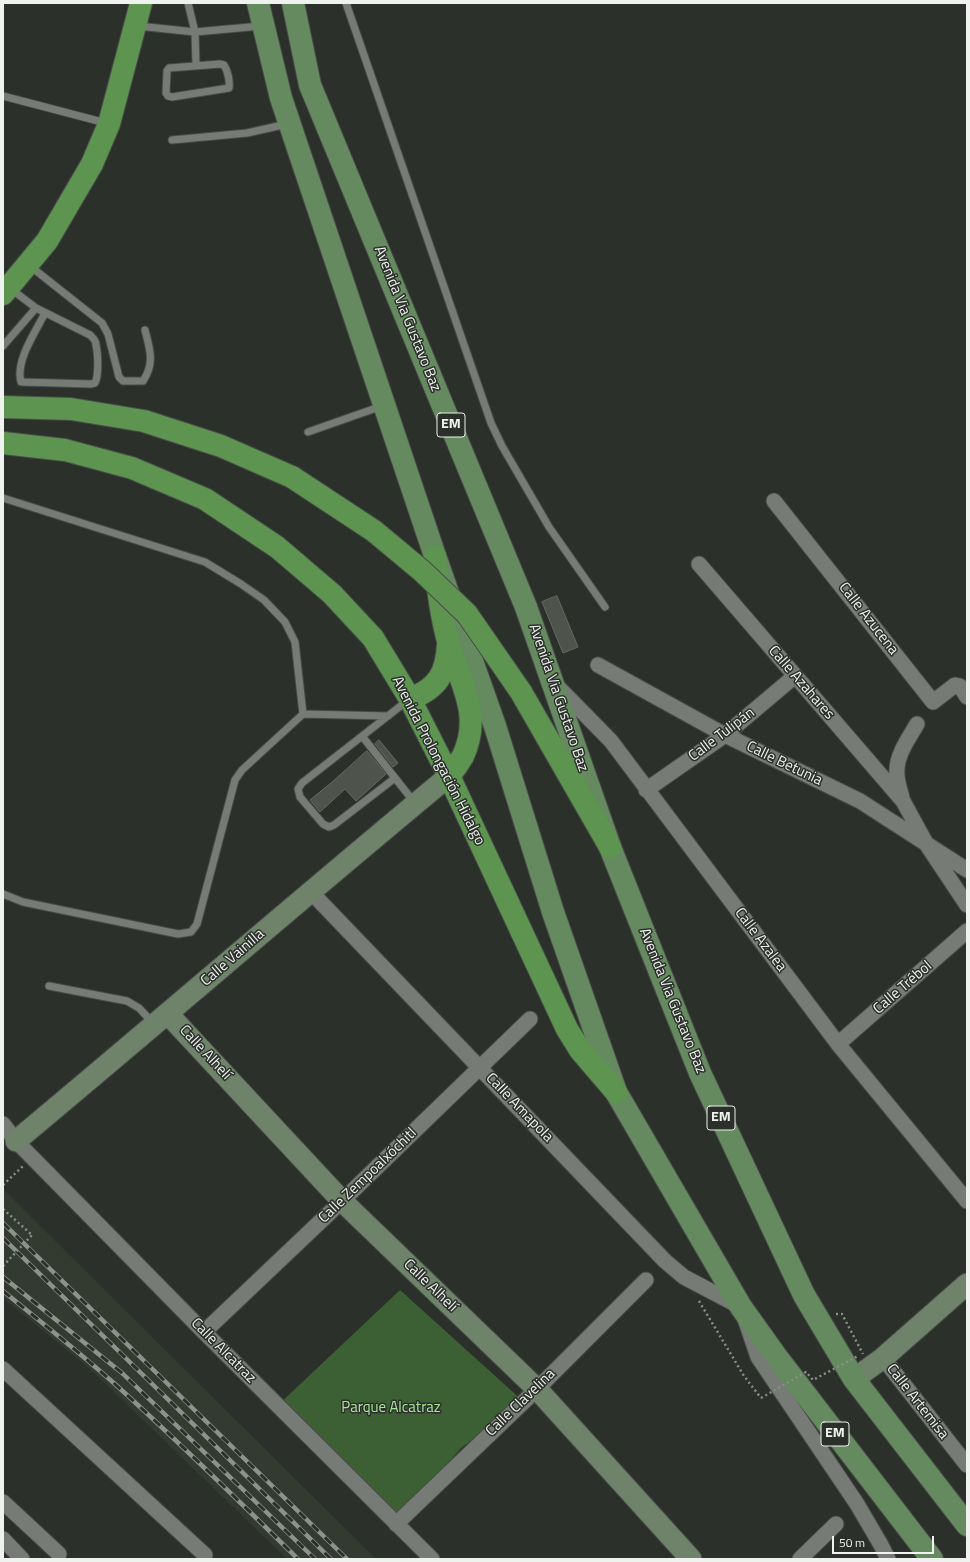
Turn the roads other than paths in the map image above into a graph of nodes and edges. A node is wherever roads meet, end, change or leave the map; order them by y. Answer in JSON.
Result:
{"nodes":[{"id":1,"x":141,"y":3,"type":"edge"},
{"id":2,"x":188,"y":3,"type":"edge"},
{"id":3,"x":258,"y":3,"type":"edge"},
{"id":4,"x":293,"y":3,"type":"edge"},
{"id":5,"x":346,"y":3,"type":"edge"},
{"id":6,"x":135,"y":26,"type":"junction"},
{"id":7,"x":263,"y":26,"type":"junction"},
{"id":8,"x":195,"y":32,"type":"junction"},
{"id":9,"x":196,"y":65,"type":"junction"},
{"id":10,"x":3,"y":96,"type":"edge"},
{"id":11,"x":289,"y":123,"type":"junction"},
{"id":12,"x":109,"y":124,"type":"junction"},
{"id":13,"x":172,"y":140,"type":"dead end"},
{"id":14,"x":28,"y":264,"type":"junction"},
{"id":15,"x":6,"y":291,"type":"edge"},
{"id":16,"x":36,"y":308,"type":"junction"},
{"id":17,"x":45,"y":313,"type":"junction"},
{"id":18,"x":145,"y":330,"type":"dead end"},
{"id":19,"x":3,"y":346,"type":"edge"},
{"id":20,"x":384,"y":406,"type":"junction"},
{"id":21,"x":3,"y":408,"type":"edge"},
{"id":22,"x":308,"y":432,"type":"dead end"},
{"id":23,"x":3,"y":443,"type":"edge"},
{"id":24,"x":3,"y":498,"type":"edge"},
{"id":25,"x":774,"y":502,"type":"dead end"},
{"id":26,"x":435,"y":556,"type":"junction"},
{"id":27,"x":699,"y":564,"type":"dead end"},
{"id":28,"x":605,"y":608,"type":"dead end"},
{"id":29,"x":448,"y":642,"type":"junction"},
{"id":30,"x":598,"y":666,"type":"dead end"},
{"id":31,"x":795,"y":676,"type":"junction"},
{"id":32,"x":552,"y":680,"type":"junction"},
{"id":33,"x":967,"y":697,"type":"edge"},
{"id":34,"x":410,"y":698,"type":"junction"},
{"id":35,"x":303,"y":714,"type":"junction"},
{"id":36,"x":388,"y":716,"type":"junction"},
{"id":37,"x":917,"y":724,"type":"dead end"},
{"id":38,"x":725,"y":735,"type":"junction"},
{"id":39,"x":362,"y":736,"type":"junction"},
{"id":40,"x":449,"y":776,"type":"junction"},
{"id":41,"x":395,"y":778,"type":"junction"},
{"id":42,"x":646,"y":790,"type":"junction"},
{"id":43,"x":903,"y":801,"type":"junction"},
{"id":44,"x":416,"y":804,"type":"junction"},
{"id":45,"x":927,"y":845,"type":"junction"},
{"id":46,"x":610,"y":847,"type":"junction"},
{"id":47,"x":967,"y":870,"type":"edge"},
{"id":48,"x":310,"y":892,"type":"junction"},
{"id":49,"x":3,"y":894,"type":"edge"},
{"id":50,"x":967,"y":905,"type":"edge"},
{"id":51,"x":967,"y":932,"type":"edge"},
{"id":52,"x":48,"y":986,"type":"dead end"},
{"id":53,"x":162,"y":1019,"type":"junction"},
{"id":54,"x":530,"y":1019,"type":"dead end"},
{"id":55,"x":838,"y":1044,"type":"junction"},
{"id":56,"x":480,"y":1067,"type":"junction"},
{"id":57,"x":616,"y":1092,"type":"junction"},
{"id":58,"x":3,"y":1124,"type":"edge"},
{"id":59,"x":16,"y":1141,"type":"junction"},
{"id":60,"x":342,"y":1201,"type":"junction"},
{"id":61,"x":967,"y":1201,"type":"edge"},
{"id":62,"x":646,"y":1280,"type":"dead end"},
{"id":63,"x":967,"y":1284,"type":"edge"},
{"id":64,"x":741,"y":1307,"type":"junction"},
{"id":65,"x":204,"y":1332,"type":"junction"},
{"id":66,"x":871,"y":1360,"type":"junction"},
{"id":67,"x":3,"y":1369,"type":"edge"},
{"id":68,"x":854,"y":1379,"type":"junction"},
{"id":69,"x":536,"y":1389,"type":"junction"},
{"id":70,"x":967,"y":1465,"type":"edge"},
{"id":71,"x":6,"y":1510,"type":"edge"},
{"id":72,"x":396,"y":1524,"type":"junction"},
{"id":73,"x":836,"y":1524,"type":"dead end"},
{"id":74,"x":967,"y":1526,"type":"edge"},
{"id":75,"x":3,"y":1539,"type":"edge"},
{"id":76,"x":59,"y":1554,"type":"dead end"},
{"id":77,"x":205,"y":1555,"type":"dead end"},
{"id":78,"x":22,"y":1559,"type":"edge"},
{"id":79,"x":432,"y":1559,"type":"edge"},
{"id":80,"x":691,"y":1559,"type":"edge"},
{"id":81,"x":800,"y":1559,"type":"edge"},
{"id":82,"x":888,"y":1559,"type":"edge"},
{"id":83,"x":932,"y":1559,"type":"edge"}],
"edges":[{"from":1,"to":6,"type":"highway"},
{"from":2,"to":8,"type":"lane"},
{"from":3,"to":7,"type":"main road","number":"EM"},
{"from":4,"to":32,"type":"main road","name":"Avenida Via Gustavo Baz","number":"EM"},
{"from":5,"to":28,"type":"lane"},
{"from":6,"to":8,"type":"lane"},
{"from":6,"to":12,"type":"highway"},
{"from":7,"to":8,"type":"lane"},
{"from":7,"to":11,"type":"main road","number":"EM"},
{"from":8,"to":9,"type":"lane"},
{"from":9,"to":9,"type":"lane"},
{"from":10,"to":12,"type":"lane"},
{"from":11,"to":13,"type":"lane"},
{"from":11,"to":20,"type":"main road","number":"EM"},
{"from":12,"to":14,"type":"highway"},
{"from":14,"to":15,"type":"highway"},
{"from":14,"to":18,"type":"lane"},
{"from":15,"to":16,"type":"lane"},
{"from":16,"to":17,"type":"lane"},
{"from":16,"to":19,"type":"lane"},
{"from":17,"to":17,"type":"lane"},
{"from":20,"to":22,"type":"lane"},
{"from":20,"to":26,"type":"main road","number":"EM"},
{"from":21,"to":46,"type":"highway","bridge":true},
{"from":23,"to":34,"type":"highway","name":"Avenida Prolongación Hidalgo"},
{"from":24,"to":35,"type":"lane"},
{"from":25,"to":33,"type":"street","name":"Calle Azucena"},
{"from":26,"to":29,"type":"highway"},
{"from":26,"to":57,"type":"main road","number":"EM"},
{"from":27,"to":31,"type":"street","name":"Calle Azahares"},
{"from":29,"to":34,"type":"highway"},
{"from":29,"to":40,"type":"highway"},
{"from":30,"to":38,"type":"street","name":"Calle Betunia"},
{"from":31,"to":38,"type":"street","name":"Calle Tulipán"},
{"from":31,"to":43,"type":"street","name":"Calle Azahares"},
{"from":32,"to":42,"type":"street","name":"Calle Azalea"},
{"from":32,"to":46,"type":"main road","name":"Avenida Via Gustavo Baz","number":"EM"},
{"from":34,"to":36,"type":"lane"},
{"from":34,"to":40,"type":"highway","name":"Avenida Prolongación Hidalgo"},
{"from":35,"to":36,"type":"lane"},
{"from":35,"to":49,"type":"lane"},
{"from":36,"to":39,"type":"lane"},
{"from":37,"to":43,"type":"street","name":"Calle Azahares"},
{"from":38,"to":42,"type":"street","name":"Calle Tulipán"},
{"from":38,"to":45,"type":"street","name":"Calle Betunia"},
{"from":39,"to":41,"type":"lane"},
{"from":39,"to":41,"type":"lane"},
{"from":40,"to":44,"type":"street","name":"Calle Vainilla"},
{"from":40,"to":57,"type":"highway","name":"Avenida Prolongación Hidalgo"},
{"from":41,"to":44,"type":"lane"},
{"from":42,"to":55,"type":"street","name":"Calle Azalea"},
{"from":43,"to":45,"type":"street","name":"Calle Azahares"},
{"from":44,"to":48,"type":"street","name":"Calle Vainilla"},
{"from":45,"to":47,"type":"street","name":"Calle Betunia"},
{"from":45,"to":50,"type":"street","name":"Calle Azahares"},
{"from":46,"to":68,"type":"main road","name":"Avenida Via Gustavo Baz","number":"EM"},
{"from":48,"to":53,"type":"street","name":"Calle Vainilla"},
{"from":48,"to":56,"type":"street","name":"Calle Amapola"},
{"from":51,"to":55,"type":"street","name":"Calle Trébol"},
{"from":52,"to":53,"type":"lane"},
{"from":53,"to":59,"type":"street","name":"Calle Vainilla"},
{"from":53,"to":60,"type":"street","name":"Calle Alhelí"},
{"from":54,"to":56,"type":"street","name":"Calle Zempoalxóchitl"},
{"from":55,"to":61,"type":"street","name":"Calle Azalea"},
{"from":56,"to":60,"type":"street","name":"Calle Zempoalxóchitl"},
{"from":56,"to":64,"type":"street","name":"Calle Amapola"},
{"from":57,"to":64,"type":"main road","number":"EM"},
{"from":58,"to":59,"type":"street","name":"Calle Alcatraz"},
{"from":59,"to":65,"type":"street","name":"Calle Alcatraz"},
{"from":60,"to":65,"type":"street","name":"Calle Zempoalxóchitl"},
{"from":60,"to":69,"type":"street","name":"Calle Alhelí"},
{"from":62,"to":69,"type":"street","name":"Calle Clavelina"},
{"from":63,"to":66,"type":"street"},
{"from":64,"to":82,"type":"street"},
{"from":64,"to":83,"type":"main road","number":"EM"},
{"from":65,"to":72,"type":"street","name":"Calle Alcatraz"},
{"from":66,"to":68,"type":"street"},
{"from":66,"to":70,"type":"street","name":"Calle Artemisa"},
{"from":67,"to":77,"type":"street"},
{"from":68,"to":74,"type":"main road","number":"EM"},
{"from":69,"to":72,"type":"street","name":"Calle Clavelina"},
{"from":69,"to":80,"type":"street","name":"Calle Alhelí"},
{"from":71,"to":76,"type":"street"},
{"from":72,"to":79,"type":"street","name":"Calle Alcatraz"},
{"from":73,"to":81,"type":"street"},
{"from":75,"to":78,"type":"street"}]}
